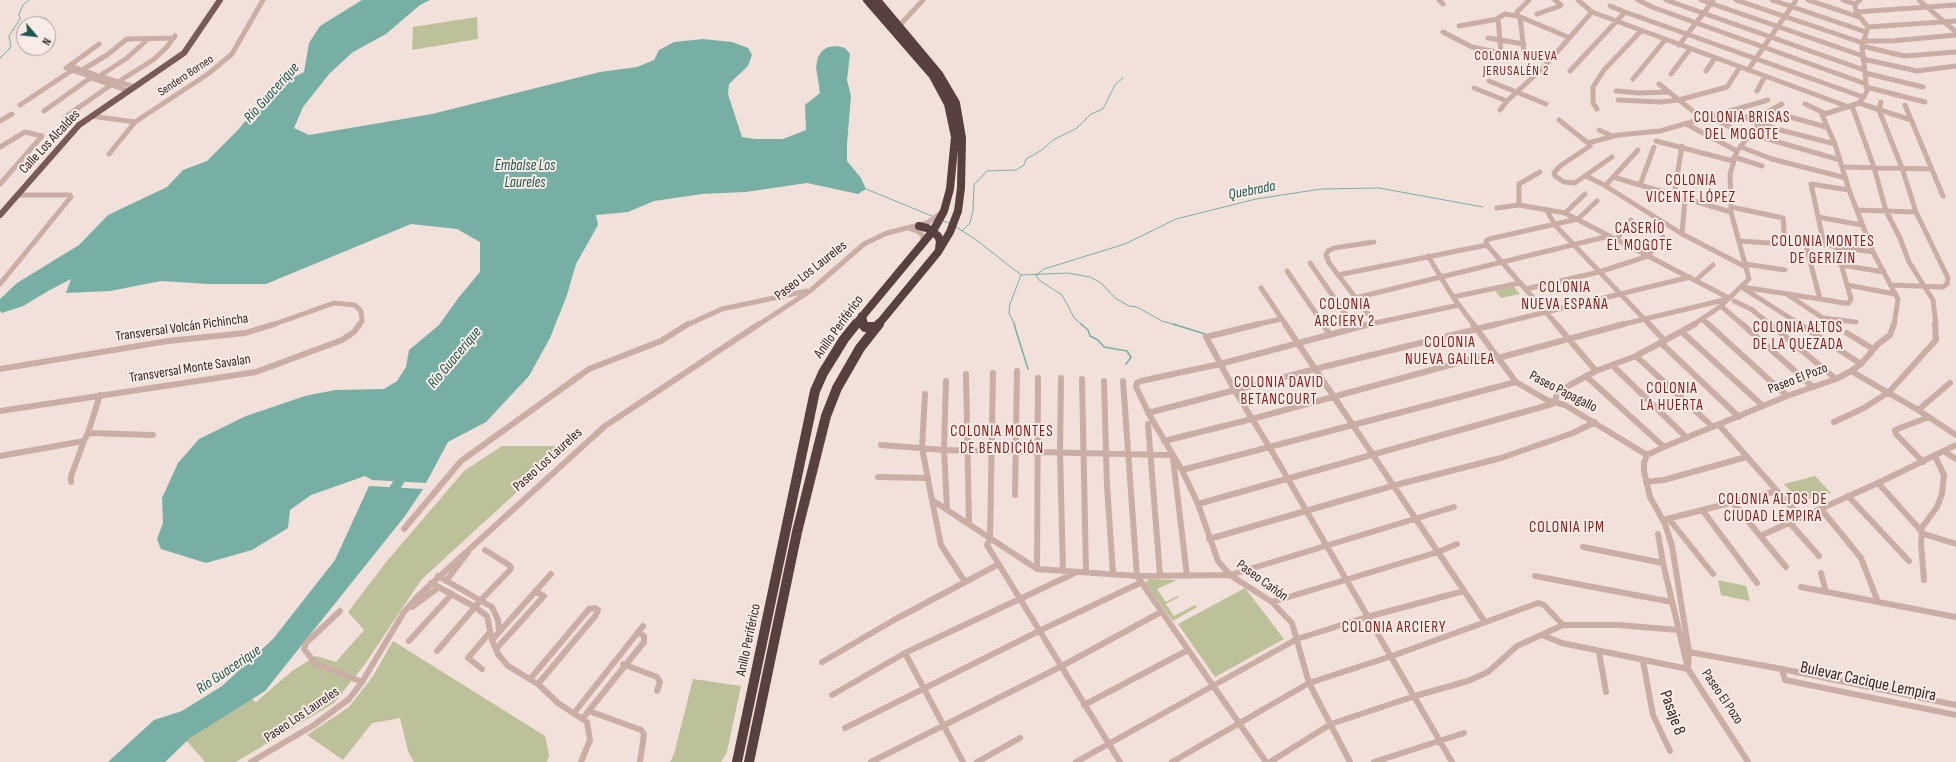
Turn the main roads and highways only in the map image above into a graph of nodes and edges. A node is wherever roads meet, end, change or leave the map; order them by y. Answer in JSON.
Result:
{"nodes":[{"id":1,"x":219,"y":0,"type":"edge"},
{"id":2,"x":867,"y":0,"type":"edge"},
{"id":3,"x":877,"y":0,"type":"edge"},
{"id":4,"x":0,"y":215,"type":"edge"},
{"id":5,"x":919,"y":226,"type":"road end"},
{"id":6,"x":933,"y":231,"type":"junction"},
{"id":7,"x":938,"y":252,"type":"junction"},
{"id":8,"x":862,"y":316,"type":"junction"},
{"id":9,"x":876,"y":327,"type":"junction"},
{"id":10,"x":737,"y":762,"type":"edge"},
{"id":11,"x":750,"y":762,"type":"edge"}],
"edges":[{"from":1,"to":4,"type":"main road","name":"Calle Los Alcaldes"},
{"from":2,"to":6,"type":"highway","name":"Anillo Periférico"},
{"from":3,"to":7,"type":"highway","name":"Anillo Periférico"},
{"from":5,"to":6,"type":"highway"},
{"from":6,"to":7,"type":"highway"},
{"from":6,"to":8,"type":"highway","name":"Anillo Periférico"},
{"from":7,"to":9,"type":"highway","name":"Anillo Periférico"},
{"from":8,"to":9,"type":"highway"},
{"from":8,"to":10,"type":"highway","name":"Anillo Periférico"},
{"from":9,"to":11,"type":"highway","name":"Anillo Periférico"}]}
